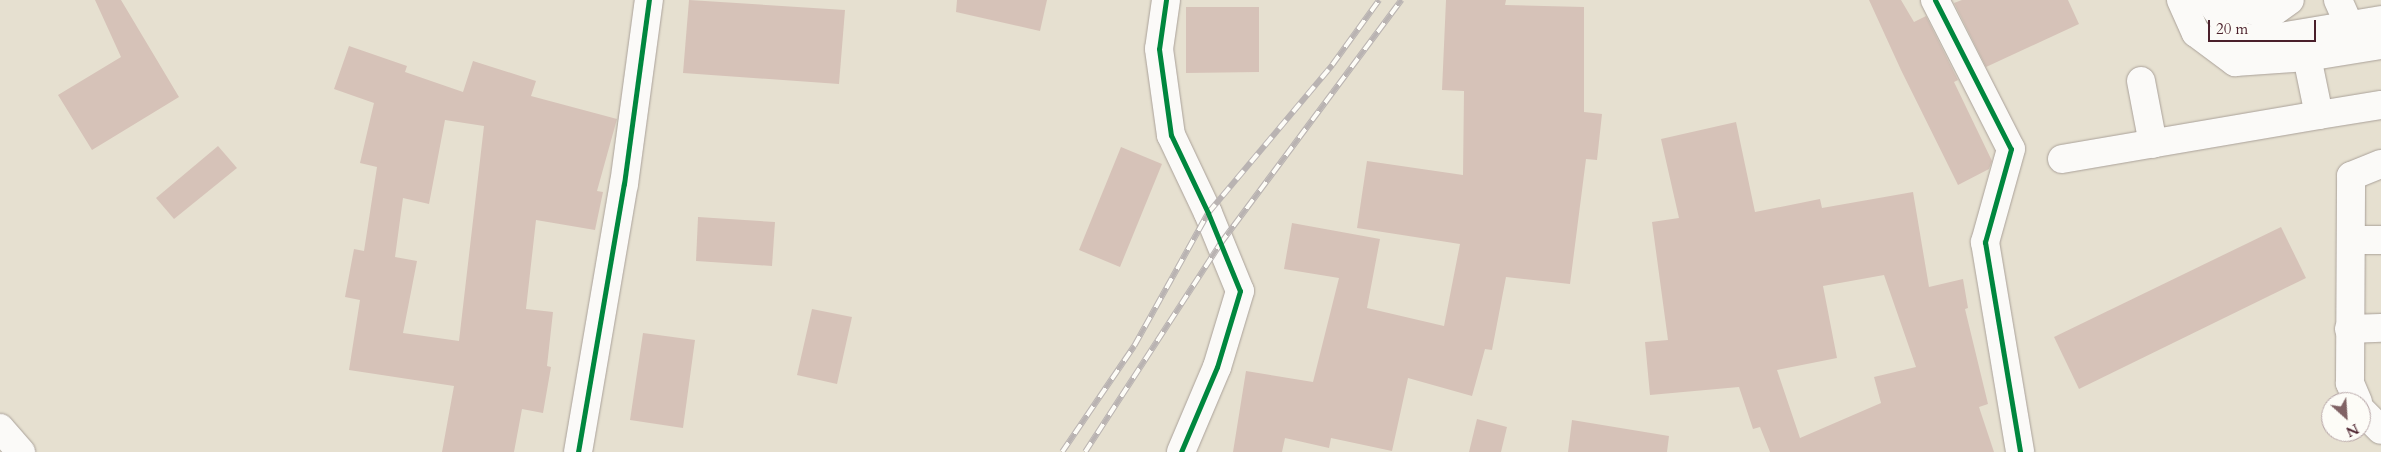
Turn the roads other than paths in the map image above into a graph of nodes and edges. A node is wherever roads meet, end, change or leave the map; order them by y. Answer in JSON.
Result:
{"nodes":[{"id":1,"x":649,"y":0,"type":"edge"},
{"id":2,"x":1166,"y":0,"type":"edge"},
{"id":3,"x":1935,"y":0,"type":"edge"},
{"id":4,"x":2181,"y":0,"type":"edge"},
{"id":5,"x":2209,"y":0,"type":"edge"},
{"id":6,"x":2240,"y":0,"type":"edge"},
{"id":7,"x":2290,"y":0,"type":"edge"},
{"id":8,"x":2338,"y":0,"type":"edge"},
{"id":9,"x":2381,"y":20,"type":"edge"},
{"id":10,"x":2349,"y":26,"type":"junction"},
{"id":11,"x":2381,"y":45,"type":"edge"},
{"id":12,"x":2307,"y":57,"type":"junction"},
{"id":13,"x":2141,"y":81,"type":"dead end"},
{"id":14,"x":2381,"y":104,"type":"edge"},
{"id":15,"x":2319,"y":115,"type":"junction"},
{"id":16,"x":2152,"y":144,"type":"junction"},
{"id":17,"x":2062,"y":159,"type":"dead end"},
{"id":18,"x":2381,"y":164,"type":"edge"},
{"id":19,"x":2351,"y":240,"type":"junction"},
{"id":20,"x":2381,"y":240,"type":"edge"},
{"id":21,"x":2381,"y":328,"type":"edge"},
{"id":22,"x":2349,"y":329,"type":"junction"},
{"id":23,"x":2354,"y":392,"type":"edge"},
{"id":24,"x":2371,"y":420,"type":"edge"},
{"id":25,"x":0,"y":428,"type":"edge"},
{"id":26,"x":2381,"y":430,"type":"edge"},
{"id":27,"x":21,"y":452,"type":"edge"},
{"id":28,"x":578,"y":452,"type":"edge"},
{"id":29,"x":1181,"y":452,"type":"edge"},
{"id":30,"x":2020,"y":452,"type":"edge"}],
"edges":[{"from":1,"to":28,"type":"street"},
{"from":2,"to":29,"type":"street"},
{"from":3,"to":30,"type":"street"},
{"from":4,"to":12,"type":"street"},
{"from":5,"to":10,"type":"street"},
{"from":6,"to":7,"type":"street"},
{"from":8,"to":10,"type":"street"},
{"from":9,"to":10,"type":"street"},
{"from":11,"to":12,"type":"street"},
{"from":12,"to":15,"type":"street"},
{"from":13,"to":16,"type":"street"},
{"from":14,"to":15,"type":"street"},
{"from":15,"to":16,"type":"street"},
{"from":16,"to":17,"type":"street"},
{"from":18,"to":19,"type":"street"},
{"from":19,"to":20,"type":"street"},
{"from":19,"to":22,"type":"street"},
{"from":21,"to":22,"type":"street"},
{"from":22,"to":23,"type":"street"},
{"from":24,"to":26,"type":"street"},
{"from":25,"to":27,"type":"street"}]}
